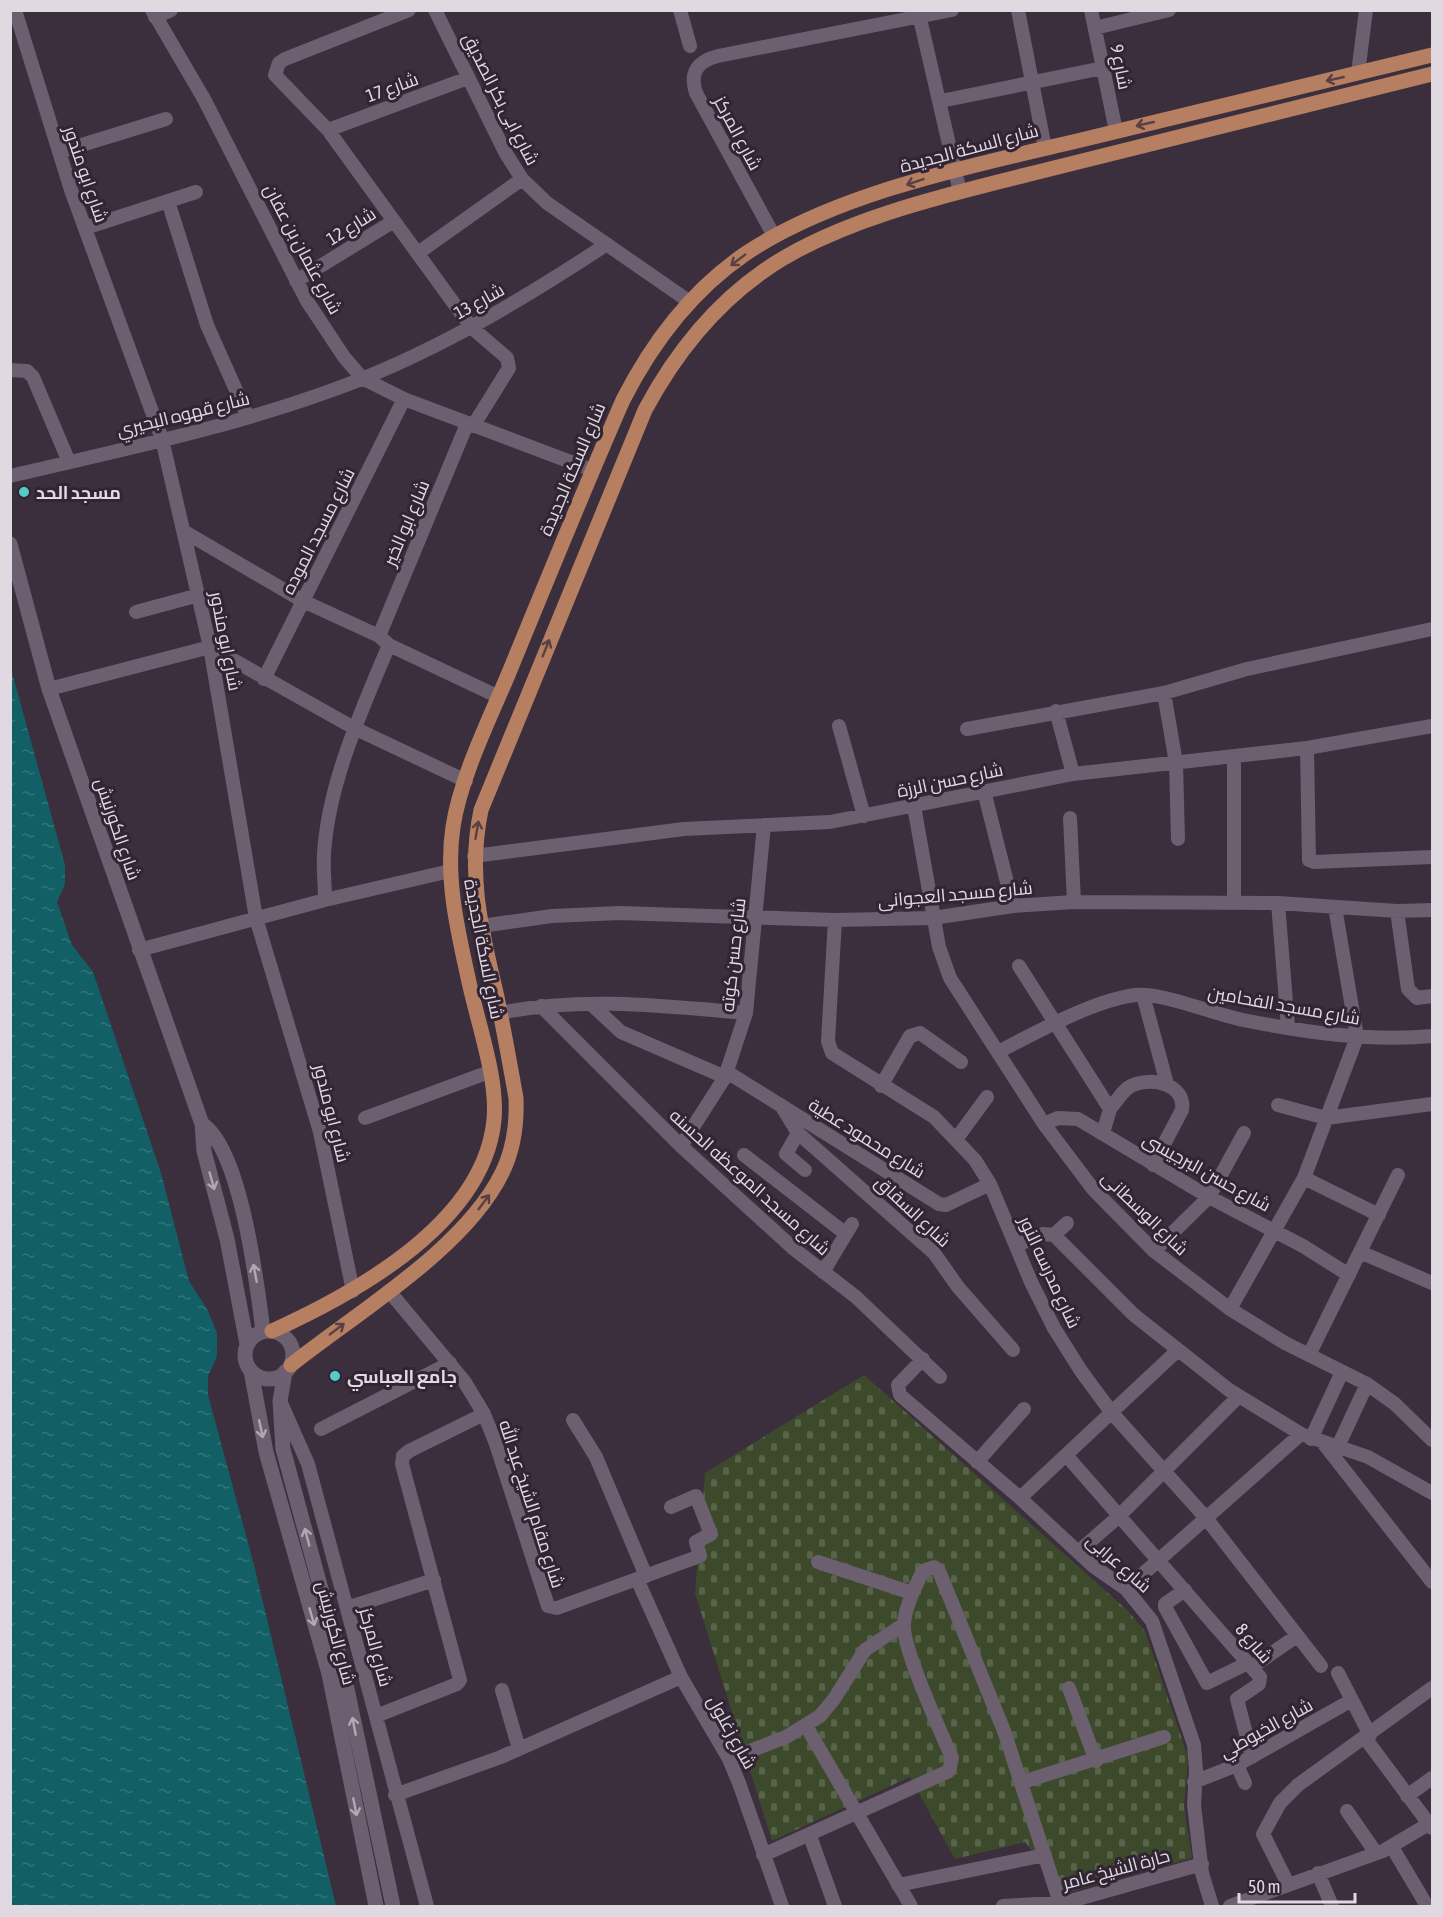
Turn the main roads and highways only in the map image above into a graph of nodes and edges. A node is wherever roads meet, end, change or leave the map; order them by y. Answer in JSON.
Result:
{"nodes":[{"id":1,"x":1432,"y":54,"type":"edge"},
{"id":2,"x":1432,"y":74,"type":"edge"},
{"id":3,"x":10,"y":544,"type":"edge"},
{"id":4,"x":202,"y":1124,"type":"junction"},
{"id":5,"x":267,"y":1331,"type":"junction"},
{"id":6,"x":247,"y":1344,"type":"junction"},
{"id":7,"x":288,"y":1369,"type":"junction"},
{"id":8,"x":251,"y":1371,"type":"junction"},
{"id":9,"x":376,"y":1906,"type":"edge"},
{"id":10,"x":393,"y":1906,"type":"edge"}],
"edges":[{"from":1,"to":5,"type":"main road","name":"شارع السكة الجديدة","one_way":true},
{"from":7,"to":2,"type":"main road","name":"شارع السكة الجديدة","one_way":true},
{"from":3,"to":4,"type":"main road","name":"شارع الكورنيش"},
{"from":5,"to":4,"type":"main road","name":"شارع الكورنيش","one_way":true},
{"from":4,"to":6,"type":"main road","name":"شارع الكورنيش","one_way":true},
{"from":5,"to":6,"type":"main road"},
{"from":5,"to":7,"type":"main road"},
{"from":6,"to":8,"type":"main road"},
{"from":7,"to":8,"type":"main road"},
{"from":10,"to":7,"type":"main road","name":"شارع الكورنيش","one_way":true},
{"from":8,"to":9,"type":"main road","name":"شارع الكورنيش","one_way":true}]}
